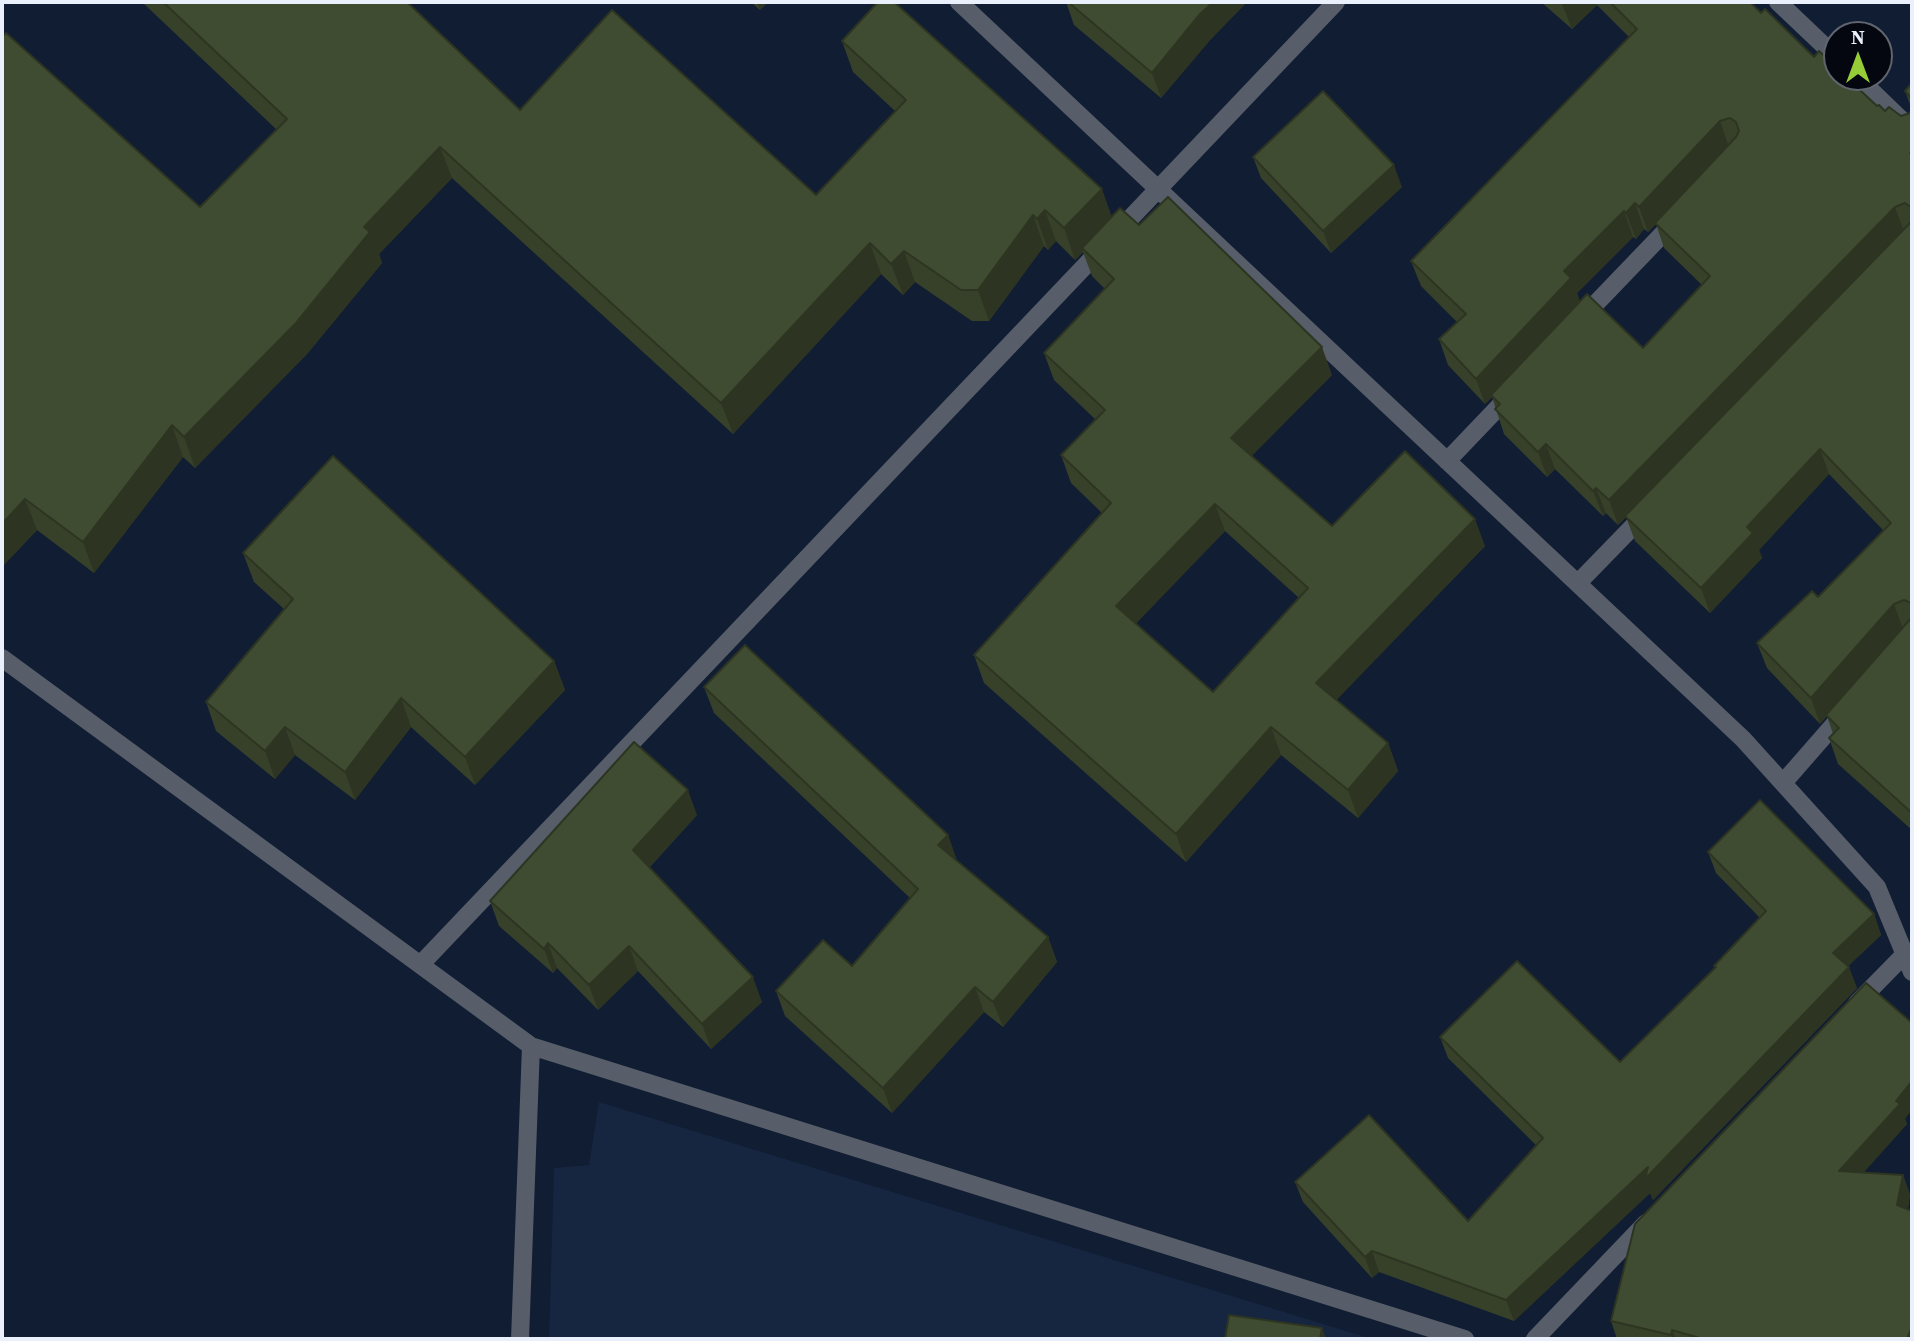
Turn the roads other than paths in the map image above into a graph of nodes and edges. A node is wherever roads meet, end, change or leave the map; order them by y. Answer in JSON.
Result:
{"nodes":[{"id":1,"x":959,"y":2,"type":"edge"},
{"id":2,"x":1336,"y":2,"type":"edge"},
{"id":3,"x":1778,"y":2,"type":"edge"},
{"id":4,"x":1823,"y":45,"type":"edge"},
{"id":5,"x":1872,"y":91,"type":"edge"},
{"id":6,"x":1912,"y":130,"type":"edge"},
{"id":7,"x":1159,"y":190,"type":"junction"},
{"id":8,"x":1690,"y":204,"type":"edge"},
{"id":9,"x":1569,"y":332,"type":"edge"},
{"id":10,"x":1522,"y":382,"type":"edge"},
{"id":11,"x":1447,"y":461,"type":"junction"},
{"id":12,"x":1654,"y":505,"type":"edge"},
{"id":13,"x":1578,"y":583,"type":"junction"},
{"id":14,"x":2,"y":658,"type":"edge"},
{"id":15,"x":1857,"y":699,"type":"edge"},
{"id":16,"x":1783,"y":783,"type":"junction"},
{"id":17,"x":1905,"y":954,"type":"junction"},
{"id":18,"x":421,"y":964,"type":"junction"},
{"id":19,"x":1912,"y":972,"type":"edge"},
{"id":20,"x":1848,"y":1013,"type":"edge"},
{"id":21,"x":531,"y":1046,"type":"junction"},
{"id":22,"x":1658,"y":1211,"type":"edge"},
{"id":23,"x":520,"y":1339,"type":"edge"},
{"id":24,"x":1465,"y":1339,"type":"edge"},
{"id":25,"x":1535,"y":1339,"type":"edge"}],
"edges":[{"from":1,"to":7,"type":"street"},
{"from":2,"to":7,"type":"street"},
{"from":3,"to":4,"type":"street"},
{"from":5,"to":6,"type":"street"},
{"from":7,"to":11,"type":"street"},
{"from":7,"to":18,"type":"street"},
{"from":8,"to":9,"type":"street"},
{"from":10,"to":11,"type":"street"},
{"from":11,"to":13,"type":"street"},
{"from":12,"to":13,"type":"street"},
{"from":13,"to":16,"type":"street"},
{"from":14,"to":18,"type":"street"},
{"from":15,"to":16,"type":"street"},
{"from":16,"to":17,"type":"street"},
{"from":17,"to":19,"type":"street"},
{"from":17,"to":20,"type":"street"},
{"from":18,"to":21,"type":"street"},
{"from":21,"to":23,"type":"street"},
{"from":21,"to":24,"type":"street"},
{"from":22,"to":25,"type":"street"}]}
